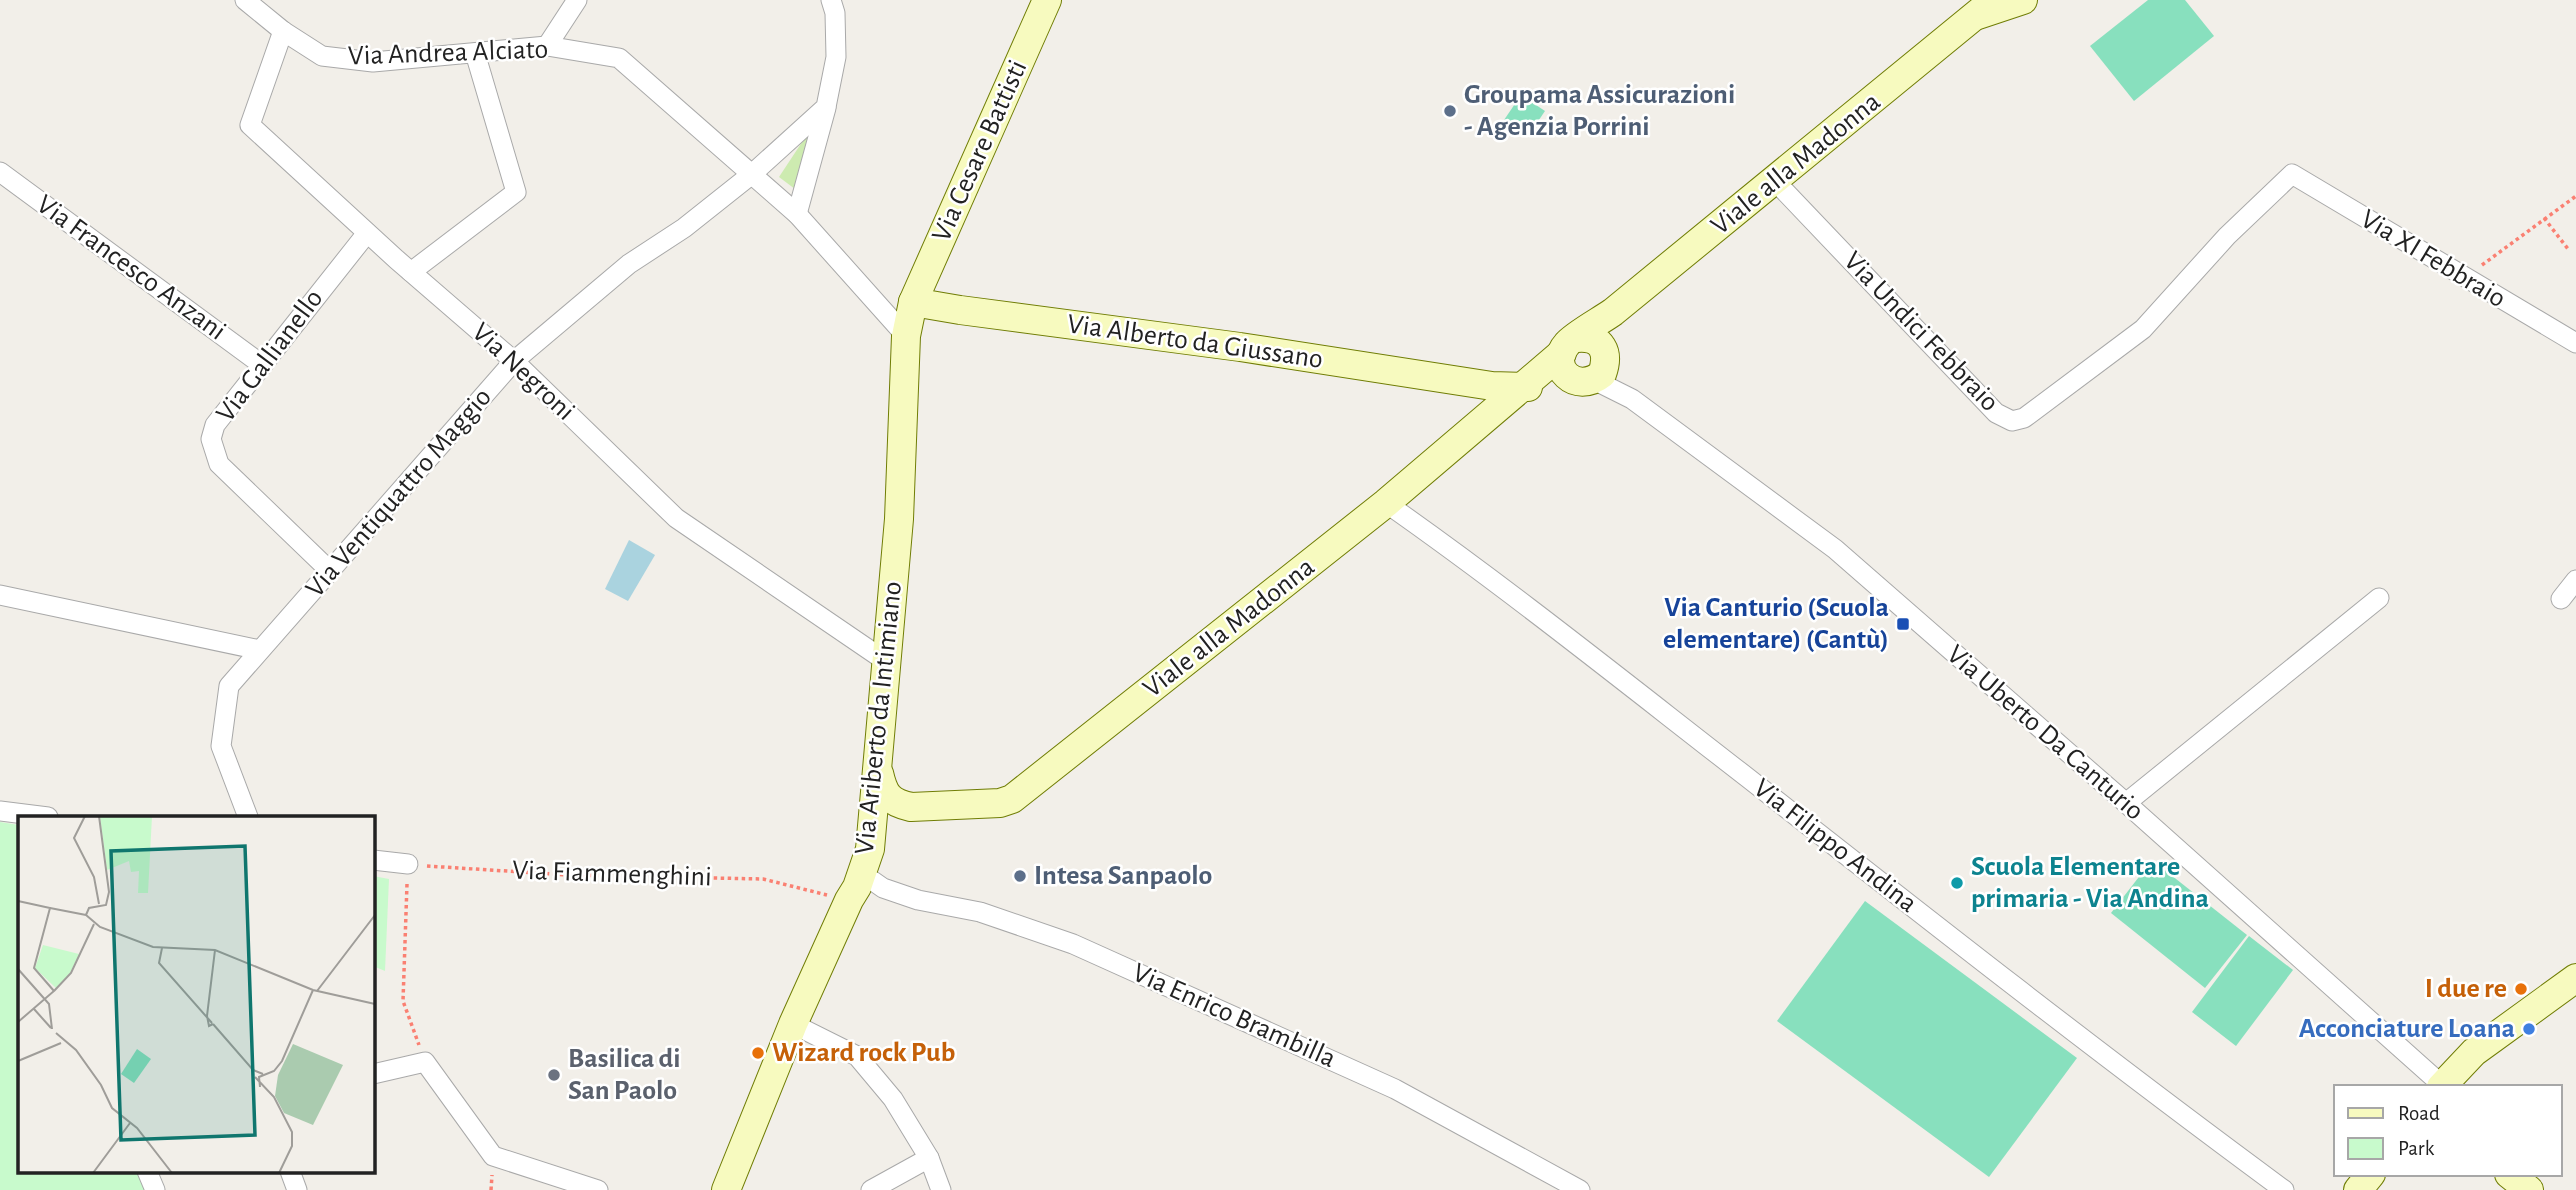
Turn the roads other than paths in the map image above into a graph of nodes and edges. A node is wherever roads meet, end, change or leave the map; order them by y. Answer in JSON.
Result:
{"nodes":[{"id":1,"x":245,"y":0,"type":"edge"},
{"id":2,"x":577,"y":0,"type":"edge"},
{"id":3,"x":831,"y":0,"type":"edge"},
{"id":4,"x":1047,"y":0,"type":"edge"},
{"id":5,"x":2023,"y":0,"type":"edge"},
{"id":6,"x":1986,"y":7,"type":"edge"},
{"id":7,"x":284,"y":32,"type":"junction"},
{"id":8,"x":547,"y":46,"type":"junction"},
{"id":9,"x":475,"y":53,"type":"junction"},
{"id":10,"x":827,"y":107,"type":"junction"},
{"id":11,"x":0,"y":172,"type":"edge"},
{"id":12,"x":2292,"y":174,"type":"joint"},
{"id":13,"x":753,"y":175,"type":"junction"},
{"id":14,"x":1775,"y":180,"type":"junction"},
{"id":15,"x":797,"y":214,"type":"junction"},
{"id":16,"x":367,"y":233,"type":"junction"},
{"id":17,"x":411,"y":272,"type":"junction"},
{"id":18,"x":913,"y":302,"type":"junction"},
{"id":19,"x":903,"y":331,"type":"junction"},
{"id":20,"x":2576,"y":343,"type":"edge"},
{"id":21,"x":1585,"y":359,"type":"junction"},
{"id":22,"x":514,"y":361,"type":"junction"},
{"id":23,"x":261,"y":364,"type":"junction"},
{"id":24,"x":1477,"y":382,"type":"junction"},
{"id":25,"x":1522,"y":388,"type":"junction"},
{"id":26,"x":1478,"y":423,"type":"junction"},
{"id":27,"x":1386,"y":503,"type":"junction"},
{"id":28,"x":330,"y":570,"type":"junction"},
{"id":29,"x":2576,"y":580,"type":"edge"},
{"id":30,"x":0,"y":595,"type":"edge"},
{"id":31,"x":2379,"y":598,"type":"dead end"},
{"id":32,"x":2560,"y":599,"type":"dead end"},
{"id":33,"x":260,"y":650,"type":"junction"},
{"id":34,"x":887,"y":662,"type":"junction"},
{"id":35,"x":879,"y":774,"type":"junction"},
{"id":36,"x":2126,"y":803,"type":"junction"},
{"id":37,"x":911,"y":807,"type":"junction"},
{"id":38,"x":0,"y":811,"type":"edge"},
{"id":39,"x":40,"y":816,"type":"edge"},
{"id":40,"x":248,"y":816,"type":"edge"},
{"id":41,"x":873,"y":835,"type":"junction"},
{"id":42,"x":374,"y":860,"type":"edge"},
{"id":43,"x":408,"y":864,"type":"road end"},
{"id":44,"x":873,"y":881,"type":"dead end"},
{"id":45,"x":2576,"y":978,"type":"edge"},
{"id":46,"x":793,"y":1024,"type":"junction"},
{"id":47,"x":374,"y":1074,"type":"edge"},
{"id":48,"x":2441,"y":1085,"type":"edge"},
{"id":49,"x":2443,"y":1085,"type":"edge"},
{"id":50,"x":929,"y":1158,"type":"junction"},
{"id":51,"x":147,"y":1172,"type":"edge"},
{"id":52,"x":290,"y":1172,"type":"edge"},
{"id":53,"x":2369,"y":1176,"type":"edge"},
{"id":54,"x":2512,"y":1176,"type":"edge"},
{"id":55,"x":155,"y":1190,"type":"edge"},
{"id":56,"x":296,"y":1190,"type":"edge"},
{"id":57,"x":598,"y":1190,"type":"edge"},
{"id":58,"x":726,"y":1190,"type":"edge"},
{"id":59,"x":871,"y":1190,"type":"edge"},
{"id":60,"x":941,"y":1190,"type":"edge"},
{"id":61,"x":1580,"y":1190,"type":"edge"},
{"id":62,"x":2284,"y":1190,"type":"edge"},
{"id":63,"x":2358,"y":1190,"type":"edge"},
{"id":64,"x":2529,"y":1190,"type":"edge"}],
"edges":[{"from":1,"to":7,"type":"street","name":"Via Andrea Alciato"},
{"from":2,"to":8,"type":"street"},
{"from":3,"to":10,"type":"street"},
{"from":4,"to":18,"type":"street","name":"Via Cesare Battisti"},
{"from":5,"to":6,"type":"street","name":"Viale alla Madonna"},
{"from":6,"to":14,"type":"street","name":"Viale alla Madonna"},
{"from":7,"to":9,"type":"street","name":"Via Andrea Alciato"},
{"from":7,"to":16,"type":"street","name":"Via Negroni"},
{"from":8,"to":9,"type":"street","name":"Via Andrea Alciato"},
{"from":8,"to":13,"type":"street","name":"Via Andrea Alciato"},
{"from":9,"to":17,"type":"street"},
{"from":10,"to":13,"type":"street","name":"Via Ventiquattro Maggio"},
{"from":10,"to":15,"type":"street"},
{"from":11,"to":23,"type":"street","name":"Via Francesco Anzani"},
{"from":12,"to":14,"type":"street","name":"Via Undici Febbraio"},
{"from":12,"to":20,"type":"street","name":"Via XI Febbraio"},
{"from":13,"to":15,"type":"street","name":"Via Andrea Alciato"},
{"from":13,"to":22,"type":"street","name":"Via Ventiquattro Maggio"},
{"from":14,"to":21,"type":"street","name":"Viale alla Madonna"},
{"from":15,"to":19,"type":"street","name":"Via Andrea Alciato"},
{"from":16,"to":17,"type":"street","name":"Via Negroni"},
{"from":16,"to":23,"type":"street","name":"Via Gallianello"},
{"from":17,"to":22,"type":"street","name":"Via Negroni"},
{"from":18,"to":19,"type":"street","name":"Via Ariberto da Intimiano"},
{"from":18,"to":24,"type":"street","name":"Via Alberto da Giussano"},
{"from":19,"to":34,"type":"street","name":"Via Ariberto da Intimiano"},
{"from":21,"to":25,"type":"street","name":"Viale alla Madonna"},
{"from":21,"to":36,"type":"street","name":"Via Uberto Da Canturio"},
{"from":22,"to":28,"type":"street","name":"Via Ventiquattro Maggio"},
{"from":22,"to":34,"type":"street","name":"Via Negroni"},
{"from":23,"to":28,"type":"street","name":"Via Gallianello"},
{"from":24,"to":25,"type":"street","name":"Via Alberto da Giussano"},
{"from":24,"to":26,"type":"street"},
{"from":25,"to":26,"type":"street","name":"Viale alla Madonna"},
{"from":26,"to":27,"type":"street","name":"Viale alla Madonna"},
{"from":27,"to":37,"type":"street","name":"Viale alla Madonna"},
{"from":27,"to":62,"type":"street","name":"Via Filippo Andina"},
{"from":28,"to":33,"type":"street","name":"Via Ventiquattro Maggio"},
{"from":29,"to":32,"type":"street"},
{"from":30,"to":33,"type":"street"},
{"from":31,"to":36,"type":"street"},
{"from":33,"to":40,"type":"street","name":"Via Ventiquattro Maggio"},
{"from":34,"to":35,"type":"street","name":"Via Ariberto da Intimiano"},
{"from":35,"to":37,"type":"street"},
{"from":35,"to":41,"type":"street","name":"Via Ariberto da Intimiano"},
{"from":36,"to":48,"type":"street","name":"Via Uberto Da Canturio"},
{"from":37,"to":41,"type":"street","name":"Viale alla Madonna"},
{"from":38,"to":39,"type":"street"},
{"from":41,"to":46,"type":"street","name":"Via Ariberto da Intimiano"},
{"from":42,"to":43,"type":"street"},
{"from":44,"to":61,"type":"street","name":"Via Enrico Brambilla"},
{"from":45,"to":49,"type":"street"},
{"from":46,"to":50,"type":"street"},
{"from":46,"to":58,"type":"street","name":"Via Ariberto da Intimiano"},
{"from":47,"to":57,"type":"street"},
{"from":50,"to":59,"type":"street"},
{"from":50,"to":60,"type":"street"},
{"from":51,"to":55,"type":"street"},
{"from":52,"to":56,"type":"street"},
{"from":53,"to":63,"type":"street"},
{"from":54,"to":64,"type":"street"}]}
